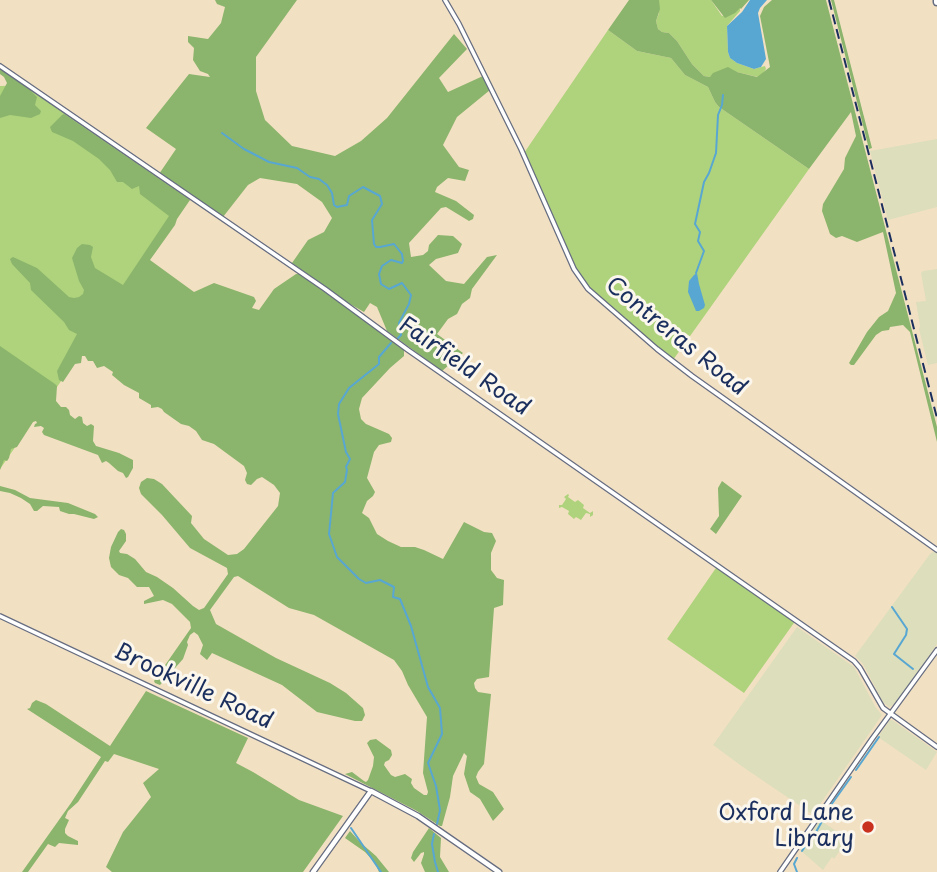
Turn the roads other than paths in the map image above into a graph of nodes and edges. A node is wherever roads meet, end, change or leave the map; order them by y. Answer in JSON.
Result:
{"nodes":[{"id":1,"x":445,"y":0,"type":"edge"},
{"id":2,"x":0,"y":66,"type":"edge"},
{"id":3,"x":937,"y":550,"type":"edge"},
{"id":4,"x":0,"y":616,"type":"edge"},
{"id":5,"x":937,"y":650,"type":"edge"},
{"id":6,"x":890,"y":714,"type":"junction"},
{"id":7,"x":937,"y":747,"type":"edge"},
{"id":8,"x":370,"y":791,"type":"junction"},
{"id":9,"x":313,"y":872,"type":"edge"},
{"id":10,"x":499,"y":872,"type":"edge"},
{"id":11,"x":780,"y":872,"type":"edge"}],
"edges":[{"from":1,"to":3,"type":"street","name":"Contreras Road"},
{"from":2,"to":6,"type":"street","name":"Fairfield Road"},
{"from":4,"to":8,"type":"street","name":"Brookville Road"},
{"from":5,"to":6,"type":"street"},
{"from":6,"to":7,"type":"street","name":"Fairfield Road"},
{"from":6,"to":11,"type":"street"},
{"from":8,"to":9,"type":"main road"},
{"from":8,"to":10,"type":"main road"}]}
